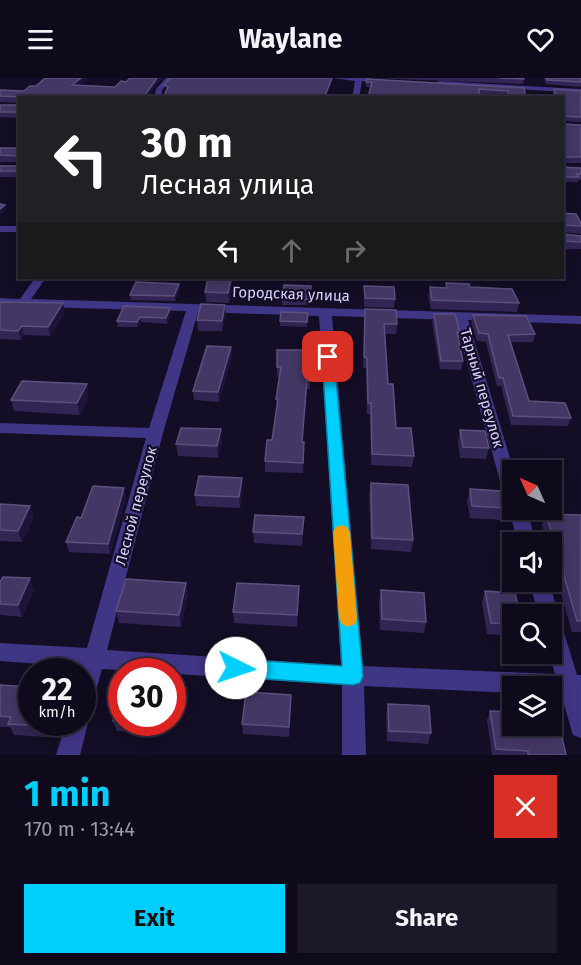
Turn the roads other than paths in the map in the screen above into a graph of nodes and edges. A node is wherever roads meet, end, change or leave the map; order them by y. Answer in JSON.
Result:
{"nodes":[{"id":1,"x":170,"y":78,"type":"edge"},
{"id":2,"x":336,"y":78,"type":"edge"},
{"id":3,"x":540,"y":78,"type":"edge"},
{"id":4,"x":359,"y":79,"type":"edge"},
{"id":5,"x":395,"y":81,"type":"edge"},
{"id":6,"x":430,"y":83,"type":"edge"},
{"id":7,"x":545,"y":89,"type":"junction"},
{"id":8,"x":581,"y":91,"type":"edge"},
{"id":9,"x":157,"y":96,"type":"edge"},
{"id":10,"x":355,"y":96,"type":"edge"},
{"id":11,"x":543,"y":96,"type":"edge"},
{"id":12,"x":0,"y":229,"type":"edge"},
{"id":13,"x":18,"y":229,"type":"edge"},
{"id":14,"x":39,"y":279,"type":"edge"},
{"id":15,"x":0,"y":302,"type":"edge"},
{"id":16,"x":23,"y":303,"type":"junction"},
{"id":17,"x":193,"y":308,"type":"junction"},
{"id":18,"x":325,"y":311,"type":"junction"},
{"id":19,"x":460,"y":316,"type":"junction"},
{"id":20,"x":581,"y":320,"type":"edge"},
{"id":21,"x":0,"y":428,"type":"edge"},
{"id":22,"x":155,"y":433,"type":"junction"},
{"id":23,"x":503,"y":460,"type":"edge"},
{"id":24,"x":0,"y":652,"type":"edge"},
{"id":25,"x":562,"y":652,"type":"edge"},
{"id":26,"x":97,"y":658,"type":"junction"},
{"id":27,"x":96,"y":661,"type":"edge"},
{"id":28,"x":353,"y":676,"type":"junction"},
{"id":29,"x":575,"y":685,"type":"edge"},
{"id":30,"x":581,"y":727,"type":"edge"},
{"id":31,"x":73,"y":736,"type":"edge"},
{"id":32,"x":68,"y":755,"type":"edge"},
{"id":33,"x":354,"y":755,"type":"edge"}],
"edges":[{"from":1,"to":9,"type":"street"},
{"from":2,"to":4,"type":"street"},
{"from":3,"to":7,"type":"street"},
{"from":4,"to":5,"type":"street"},
{"from":4,"to":10,"type":"street"},
{"from":6,"to":7,"type":"street"},
{"from":7,"to":8,"type":"street"},
{"from":7,"to":11,"type":"street"},
{"from":12,"to":13,"type":"street"},
{"from":14,"to":16,"type":"street"},
{"from":15,"to":16,"type":"street","name":"Городская улица"},
{"from":16,"to":17,"type":"street","name":"Городская улица"},
{"from":17,"to":18,"type":"street","name":"Городская улица"},
{"from":17,"to":22,"type":"street","name":"Лесной переулок"},
{"from":18,"to":19,"type":"street","name":"Городская улица"},
{"from":18,"to":28,"type":"street"},
{"from":19,"to":20,"type":"street","name":"Городская улица"},
{"from":19,"to":23,"type":"street","name":"Тарный переулок"},
{"from":21,"to":22,"type":"street"},
{"from":22,"to":26,"type":"street","name":"Лесной переулок"},
{"from":24,"to":26,"type":"street"},
{"from":25,"to":29,"type":"street"},
{"from":26,"to":27,"type":"street","name":"Лесной переулок"},
{"from":26,"to":28,"type":"street"},
{"from":28,"to":29,"type":"street"},
{"from":28,"to":33,"type":"street"},
{"from":29,"to":30,"type":"street"},
{"from":31,"to":32,"type":"street"}]}
